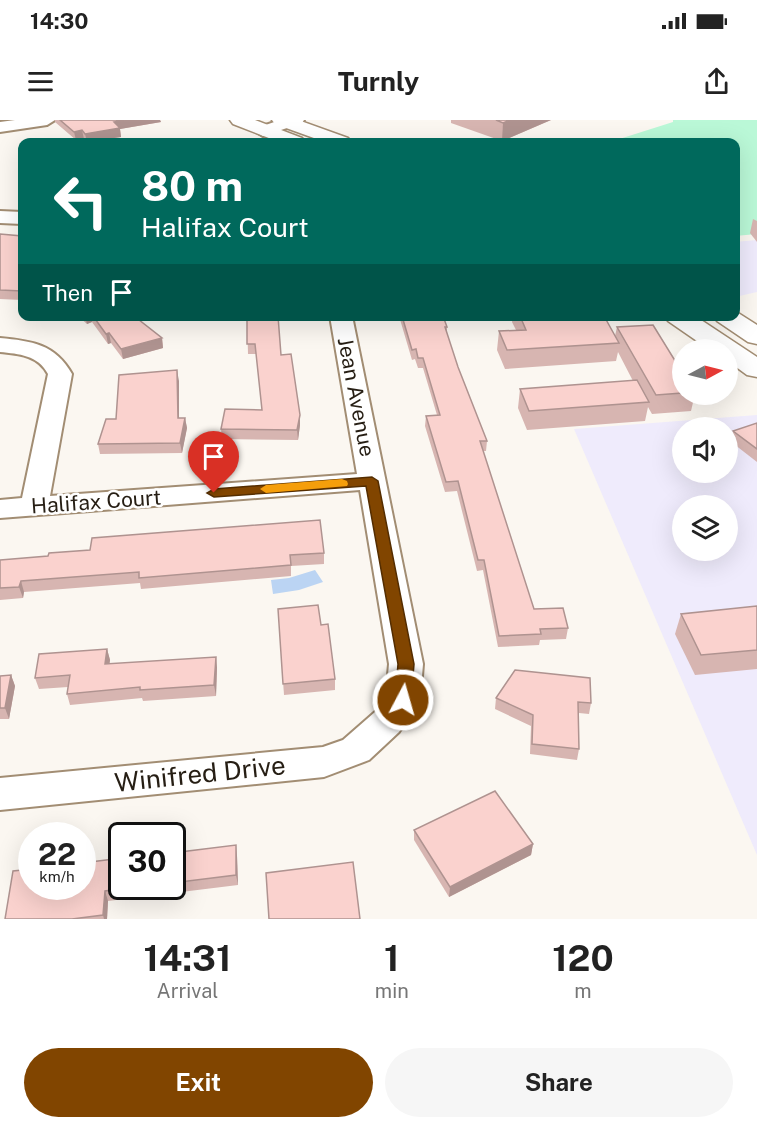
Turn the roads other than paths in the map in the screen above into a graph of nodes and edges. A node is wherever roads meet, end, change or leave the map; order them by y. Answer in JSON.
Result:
{"nodes":[{"id":1,"x":47,"y":120,"type":"edge"},
{"id":2,"x":239,"y":120,"type":"edge"},
{"id":3,"x":288,"y":121,"type":"edge"},
{"id":4,"x":0,"y":127,"type":"edge"},
{"id":5,"x":263,"y":131,"type":"junction"},
{"id":6,"x":283,"y":138,"type":"edge"},
{"id":7,"x":331,"y":138,"type":"edge"},
{"id":8,"x":0,"y":217,"type":"edge"},
{"id":9,"x":18,"y":218,"type":"edge"},
{"id":10,"x":342,"y":321,"type":"edge"},
{"id":11,"x":685,"y":321,"type":"edge"},
{"id":12,"x":734,"y":321,"type":"edge"},
{"id":13,"x":757,"y":336,"type":"edge"},
{"id":14,"x":0,"y":345,"type":"edge"},
{"id":15,"x":757,"y":369,"type":"edge"},
{"id":16,"x":372,"y":481,"type":"junction"},
{"id":17,"x":34,"y":507,"type":"junction"},
{"id":18,"x":0,"y":509,"type":"edge"},
{"id":19,"x":387,"y":722,"type":"joint"},
{"id":20,"x":0,"y":794,"type":"edge"}],
"edges":[{"from":1,"to":4,"type":"street"},
{"from":2,"to":5,"type":"street"},
{"from":3,"to":5,"type":"street"},
{"from":3,"to":7,"type":"street"},
{"from":5,"to":6,"type":"street"},
{"from":8,"to":9,"type":"street"},
{"from":10,"to":16,"type":"street","name":"Jean Avenue"},
{"from":11,"to":15,"type":"street"},
{"from":12,"to":13,"type":"street"},
{"from":14,"to":17,"type":"street"},
{"from":16,"to":17,"type":"street","name":"Halifax Court"},
{"from":16,"to":19,"type":"street","name":"Jean Avenue"},
{"from":17,"to":18,"type":"street","name":"Halifax Court"},
{"from":19,"to":20,"type":"street","name":"Winifred Drive"}]}
